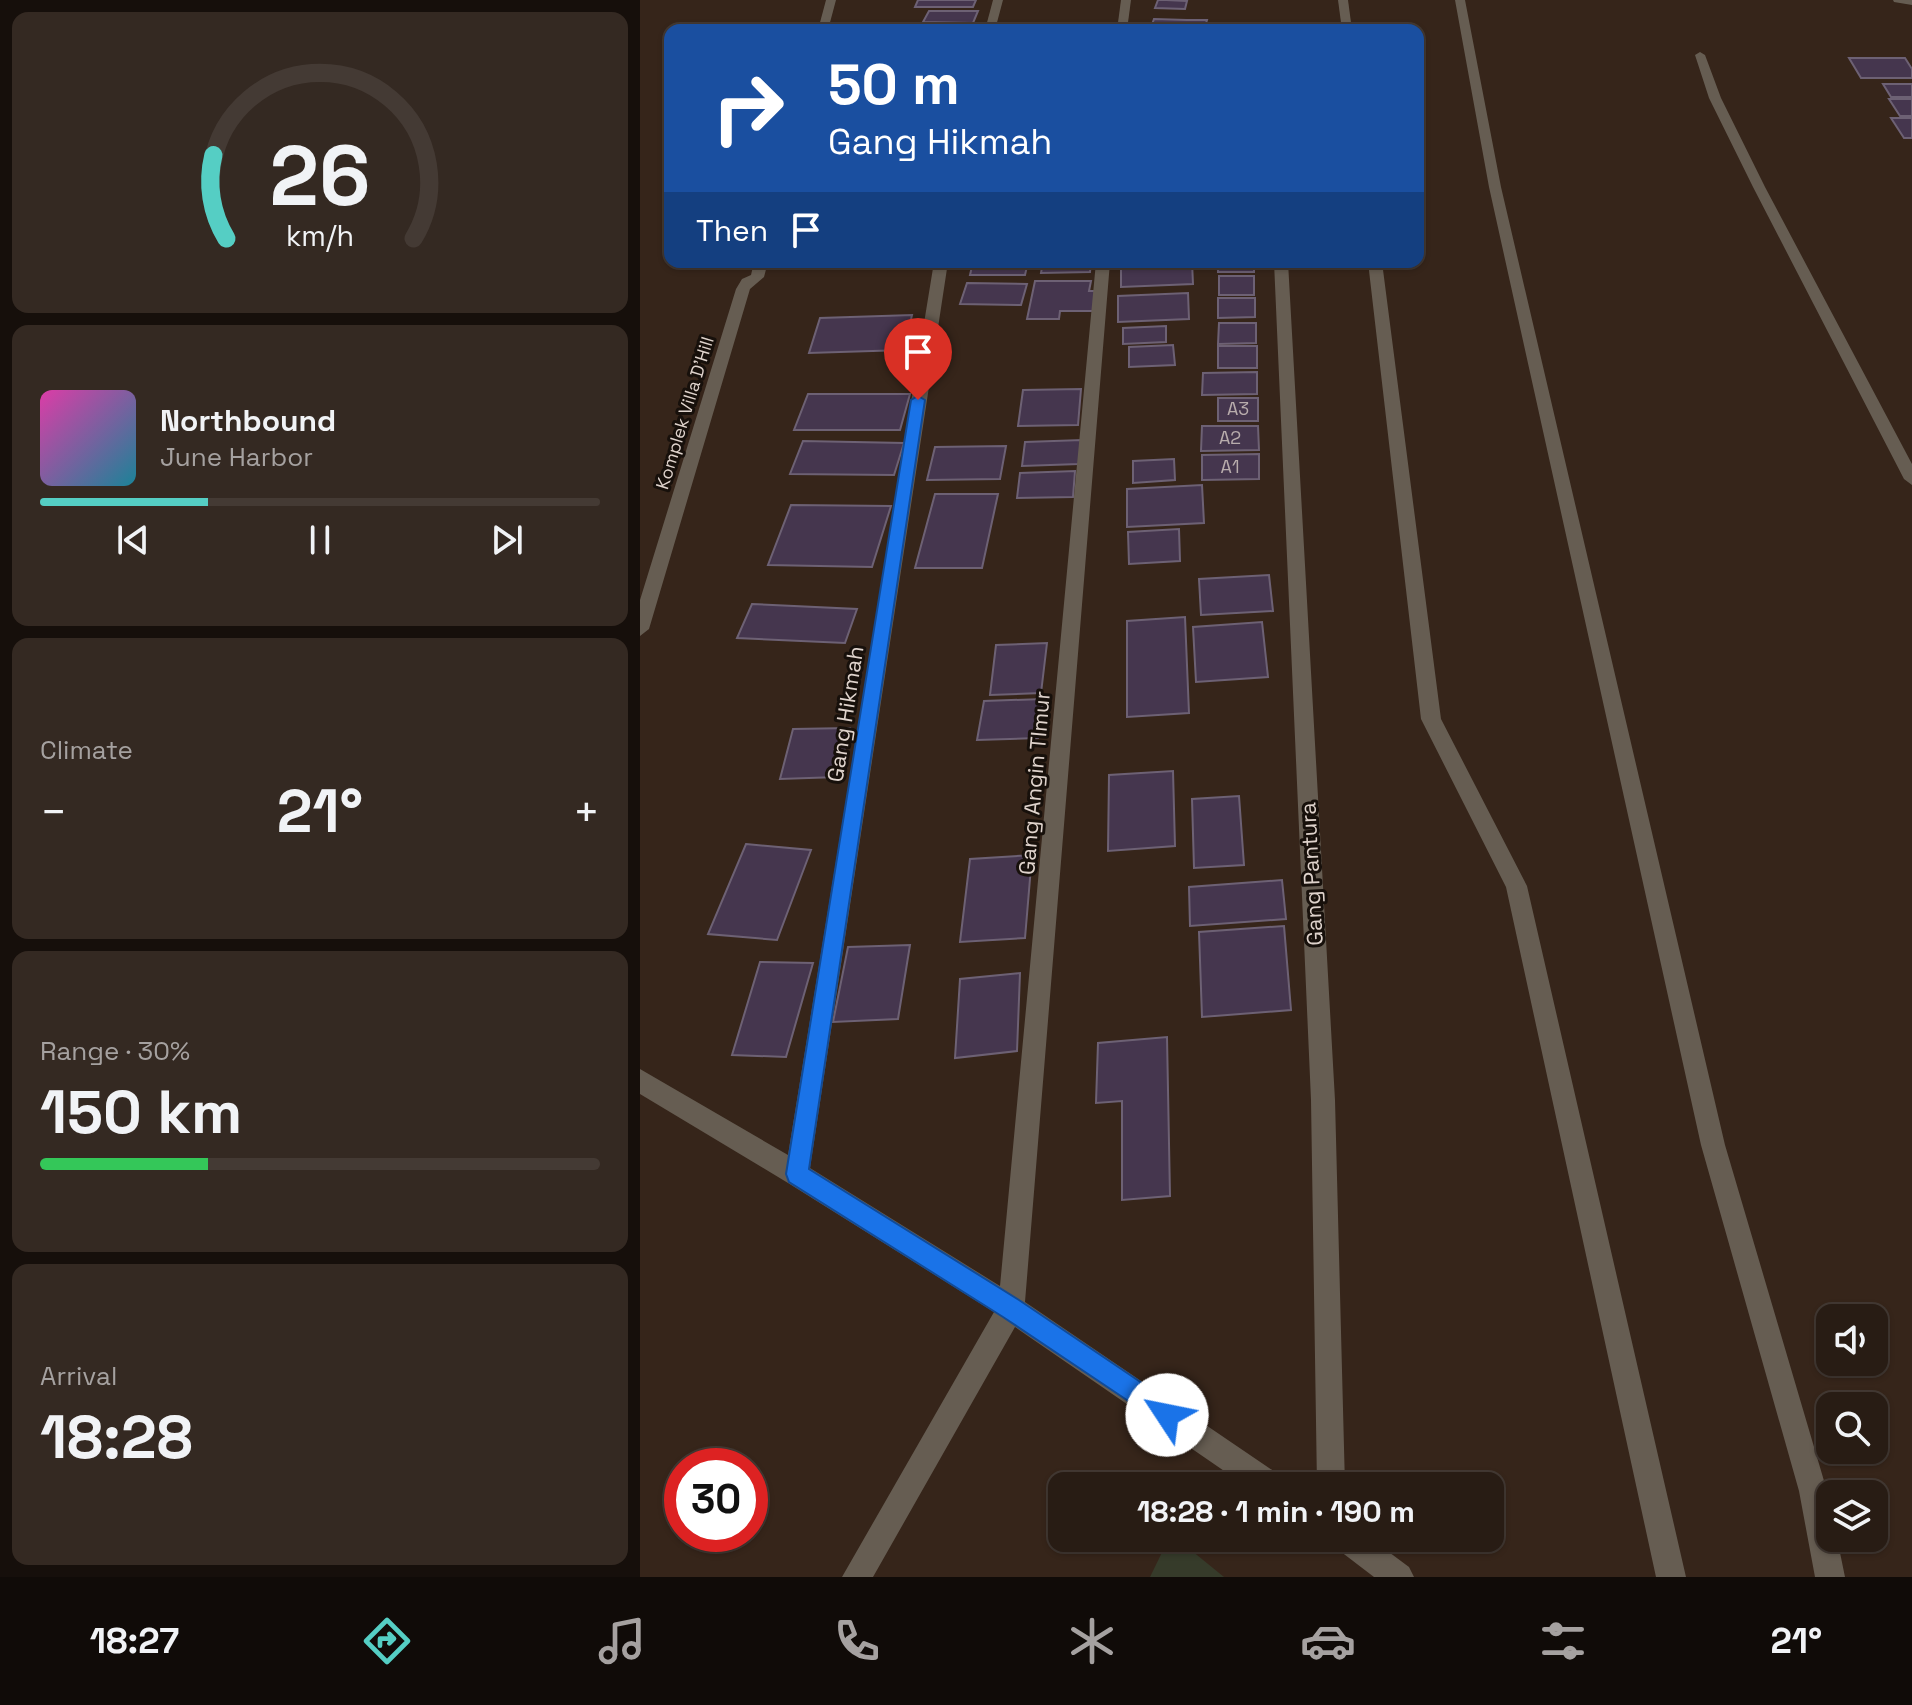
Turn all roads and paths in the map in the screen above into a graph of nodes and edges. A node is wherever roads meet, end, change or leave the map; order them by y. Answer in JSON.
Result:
{"nodes":[{"id":1,"x":831,"y":0,"type":"edge"},
{"id":2,"x":998,"y":0,"type":"edge"},
{"id":3,"x":1126,"y":0,"type":"edge"},
{"id":4,"x":1343,"y":0,"type":"edge"},
{"id":5,"x":1460,"y":0,"type":"edge"},
{"id":6,"x":1898,"y":0,"type":"edge"},
{"id":7,"x":1912,"y":2,"type":"edge"},
{"id":8,"x":825,"y":24,"type":"edge"},
{"id":9,"x":992,"y":24,"type":"edge"},
{"id":10,"x":1123,"y":24,"type":"edge"},
{"id":11,"x":1346,"y":24,"type":"edge"},
{"id":12,"x":1700,"y":55,"type":"dead end"},
{"id":13,"x":759,"y":268,"type":"edge"},
{"id":14,"x":940,"y":268,"type":"edge"},
{"id":15,"x":1102,"y":268,"type":"edge"},
{"id":16,"x":1281,"y":268,"type":"edge"},
{"id":17,"x":1376,"y":268,"type":"edge"},
{"id":18,"x":1912,"y":479,"type":"edge"},
{"id":19,"x":640,"y":629,"type":"edge"},
{"id":20,"x":640,"y":1081,"type":"edge"},
{"id":21,"x":797,"y":1174,"type":"junction"},
{"id":22,"x":1011,"y":1308,"type":"junction"},
{"id":23,"x":1251,"y":1472,"type":"edge"},
{"id":24,"x":1331,"y":1472,"type":"edge"},
{"id":25,"x":1365,"y":1552,"type":"edge"},
{"id":26,"x":857,"y":1577,"type":"edge"},
{"id":27,"x":1399,"y":1577,"type":"edge"},
{"id":28,"x":1671,"y":1577,"type":"edge"},
{"id":29,"x":1830,"y":1577,"type":"edge"}],
"edges":[{"from":1,"to":8,"type":"street"},
{"from":2,"to":9,"type":"street"},
{"from":3,"to":10,"type":"street"},
{"from":4,"to":11,"type":"street"},
{"from":5,"to":29,"type":"street"},
{"from":6,"to":7,"type":"street"},
{"from":12,"to":18,"type":"street"},
{"from":13,"to":19,"type":"street","name":"Komplek Villa D'Hill"},
{"from":14,"to":21,"type":"street","name":"Gang Hikmah"},
{"from":15,"to":22,"type":"street","name":"Gang Angin TImur"},
{"from":16,"to":24,"type":"street","name":"Gang Pantura"},
{"from":17,"to":28,"type":"street"},
{"from":20,"to":21,"type":"street"},
{"from":21,"to":22,"type":"street"},
{"from":22,"to":23,"type":"street"},
{"from":22,"to":26,"type":"street"},
{"from":25,"to":27,"type":"street"}]}
